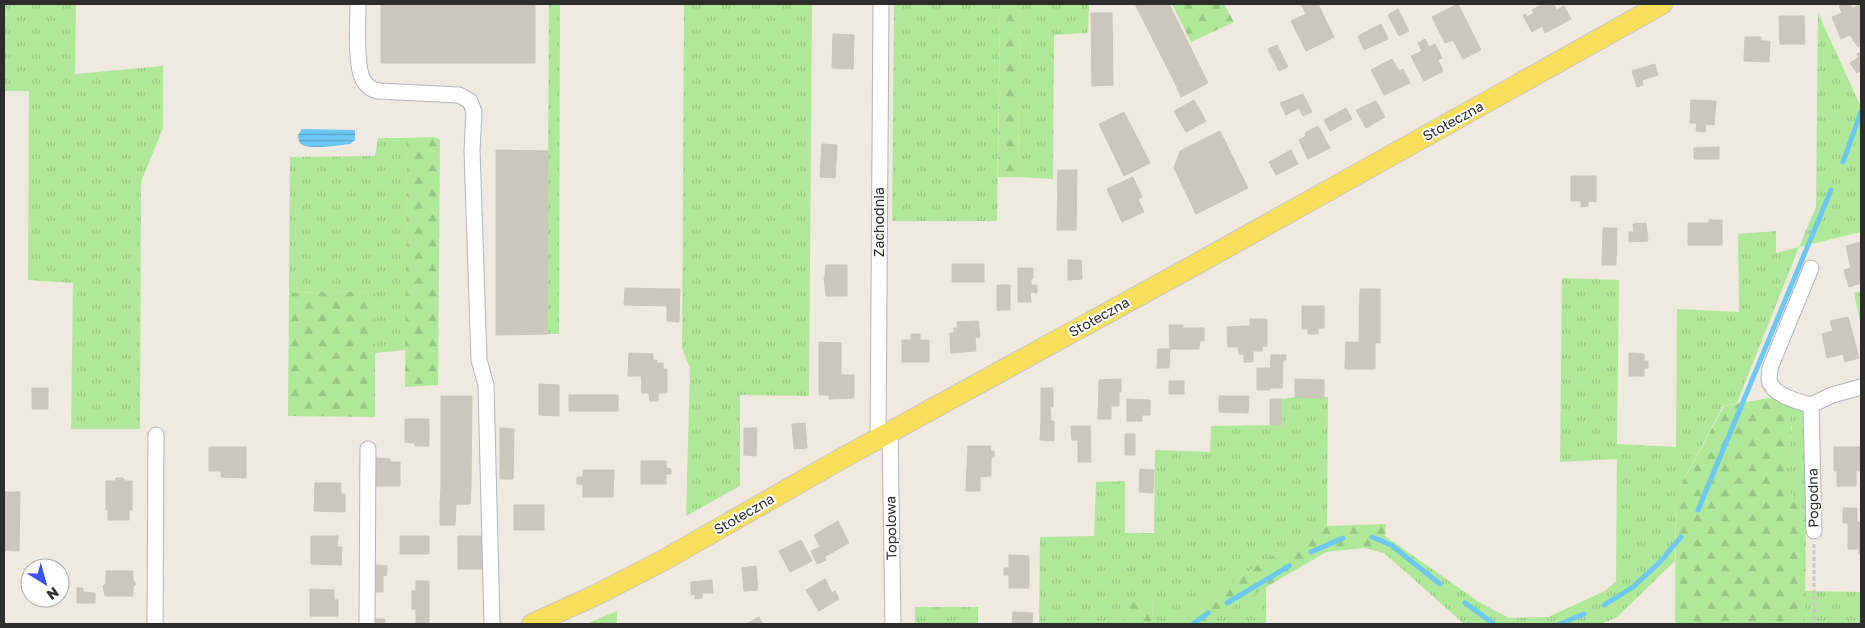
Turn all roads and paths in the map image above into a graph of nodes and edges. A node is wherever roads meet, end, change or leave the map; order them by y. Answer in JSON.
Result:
{"nodes":[{"id":1,"x":358,"y":4,"type":"edge"},
{"id":2,"x":881,"y":4,"type":"edge"},
{"id":3,"x":1661,"y":4,"type":"edge"},
{"id":4,"x":1811,"y":268,"type":"dead end"},
{"id":5,"x":1861,"y":387,"type":"edge"},
{"id":6,"x":1811,"y":404,"type":"junction"},
{"id":7,"x":156,"y":435,"type":"dead end"},
{"id":8,"x":884,"y":436,"type":"junction"},
{"id":9,"x":368,"y":449,"type":"dead end"},
{"id":10,"x":1814,"y":531,"type":"joint"},
{"id":11,"x":155,"y":624,"type":"edge"},
{"id":12,"x":367,"y":624,"type":"edge"},
{"id":13,"x":492,"y":624,"type":"edge"},
{"id":14,"x":532,"y":624,"type":"edge"},
{"id":15,"x":893,"y":624,"type":"edge"},
{"id":16,"x":1814,"y":624,"type":"edge"}],
"edges":[{"from":1,"to":13,"type":"street"},
{"from":2,"to":8,"type":"street","name":"Zachodnia"},
{"from":3,"to":8,"type":"main road","name":"Stołeczna"},
{"from":4,"to":6,"type":"street"},
{"from":5,"to":6,"type":"street"},
{"from":6,"to":10,"type":"street","name":"Pogodna"},
{"from":7,"to":11,"type":"street"},
{"from":8,"to":14,"type":"main road","name":"Stołeczna"},
{"from":8,"to":15,"type":"street","name":"Topolowa"},
{"from":9,"to":12,"type":"street"},
{"from":10,"to":16,"type":"path","name":"Pogodna"}]}
